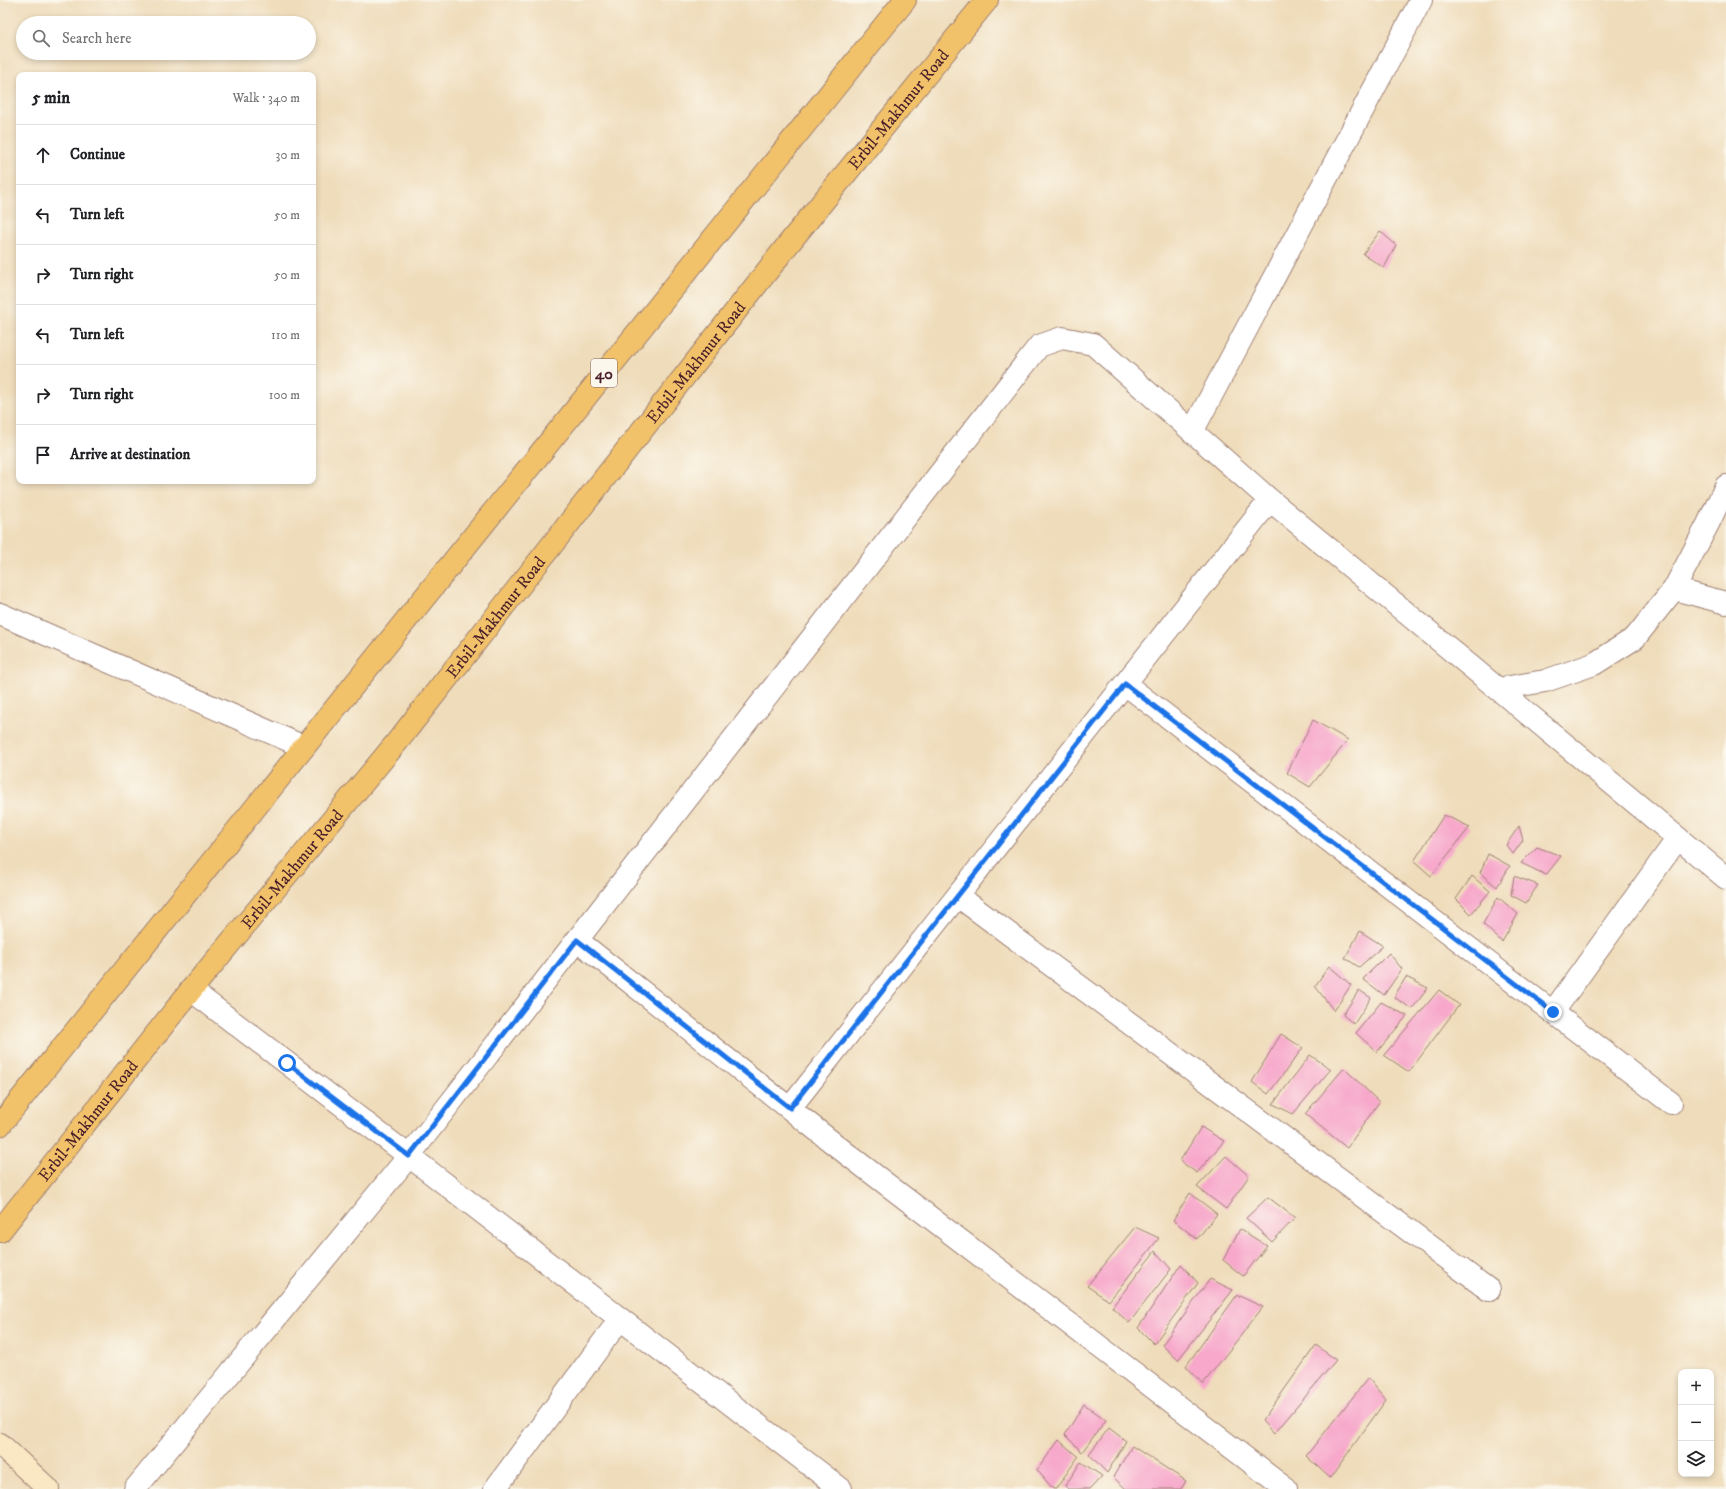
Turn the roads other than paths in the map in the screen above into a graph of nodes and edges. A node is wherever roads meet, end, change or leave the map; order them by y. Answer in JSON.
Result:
{"nodes":[{"id":1,"x":905,"y":0,"type":"edge"},
{"id":2,"x":987,"y":0,"type":"edge"},
{"id":3,"x":1421,"y":0,"type":"edge"},
{"id":4,"x":1192,"y":432,"type":"junction"},
{"id":5,"x":1726,"y":486,"type":"edge"},
{"id":6,"x":1270,"y":500,"type":"junction"},
{"id":7,"x":1674,"y":589,"type":"junction"},
{"id":8,"x":1726,"y":603,"type":"edge"},
{"id":9,"x":0,"y":614,"type":"edge"},
{"id":10,"x":1125,"y":684,"type":"junction"},
{"id":11,"x":1498,"y":689,"type":"junction"},
{"id":12,"x":304,"y":747,"type":"junction"},
{"id":13,"x":1678,"y":838,"type":"junction"},
{"id":14,"x":1726,"y":878,"type":"edge"},
{"id":15,"x":958,"y":896,"type":"junction"},
{"id":16,"x":577,"y":940,"type":"junction"},
{"id":17,"x":191,"y":990,"type":"junction"},
{"id":18,"x":1553,"y":1012,"type":"junction"},
{"id":19,"x":1672,"y":1103,"type":"dead end"},
{"id":20,"x":790,"y":1108,"type":"junction"},
{"id":21,"x":0,"y":1125,"type":"edge"},
{"id":22,"x":409,"y":1156,"type":"junction"},
{"id":23,"x":0,"y":1231,"type":"edge"},
{"id":24,"x":1489,"y":1290,"type":"dead end"},
{"id":25,"x":620,"y":1319,"type":"junction"},
{"id":26,"x":0,"y":1444,"type":"edge"},
{"id":27,"x":48,"y":1489,"type":"edge"},
{"id":28,"x":135,"y":1489,"type":"edge"},
{"id":29,"x":494,"y":1489,"type":"edge"},
{"id":30,"x":841,"y":1489,"type":"edge"},
{"id":31,"x":1284,"y":1489,"type":"edge"}],
"edges":[{"from":1,"to":12,"type":"highway","number":"40"},
{"from":2,"to":17,"type":"highway","name":"Erbil-Makhmur Road"},
{"from":3,"to":4,"type":"street"},
{"from":4,"to":6,"type":"street"},
{"from":4,"to":16,"type":"street"},
{"from":5,"to":7,"type":"street"},
{"from":6,"to":10,"type":"street"},
{"from":6,"to":11,"type":"street"},
{"from":7,"to":8,"type":"street"},
{"from":7,"to":11,"type":"street"},
{"from":9,"to":12,"type":"street"},
{"from":10,"to":15,"type":"street"},
{"from":10,"to":18,"type":"street"},
{"from":11,"to":13,"type":"street"},
{"from":12,"to":21,"type":"highway"},
{"from":13,"to":14,"type":"street"},
{"from":13,"to":18,"type":"street"},
{"from":15,"to":20,"type":"street"},
{"from":15,"to":24,"type":"street"},
{"from":16,"to":20,"type":"street"},
{"from":16,"to":22,"type":"street"},
{"from":17,"to":22,"type":"street"},
{"from":17,"to":23,"type":"highway","name":"Erbil-Makhmur Road"},
{"from":18,"to":19,"type":"street"},
{"from":20,"to":31,"type":"street"},
{"from":22,"to":25,"type":"street"},
{"from":22,"to":28,"type":"street"},
{"from":25,"to":29,"type":"street"},
{"from":25,"to":30,"type":"street"},
{"from":26,"to":27,"type":"main road"}]}
